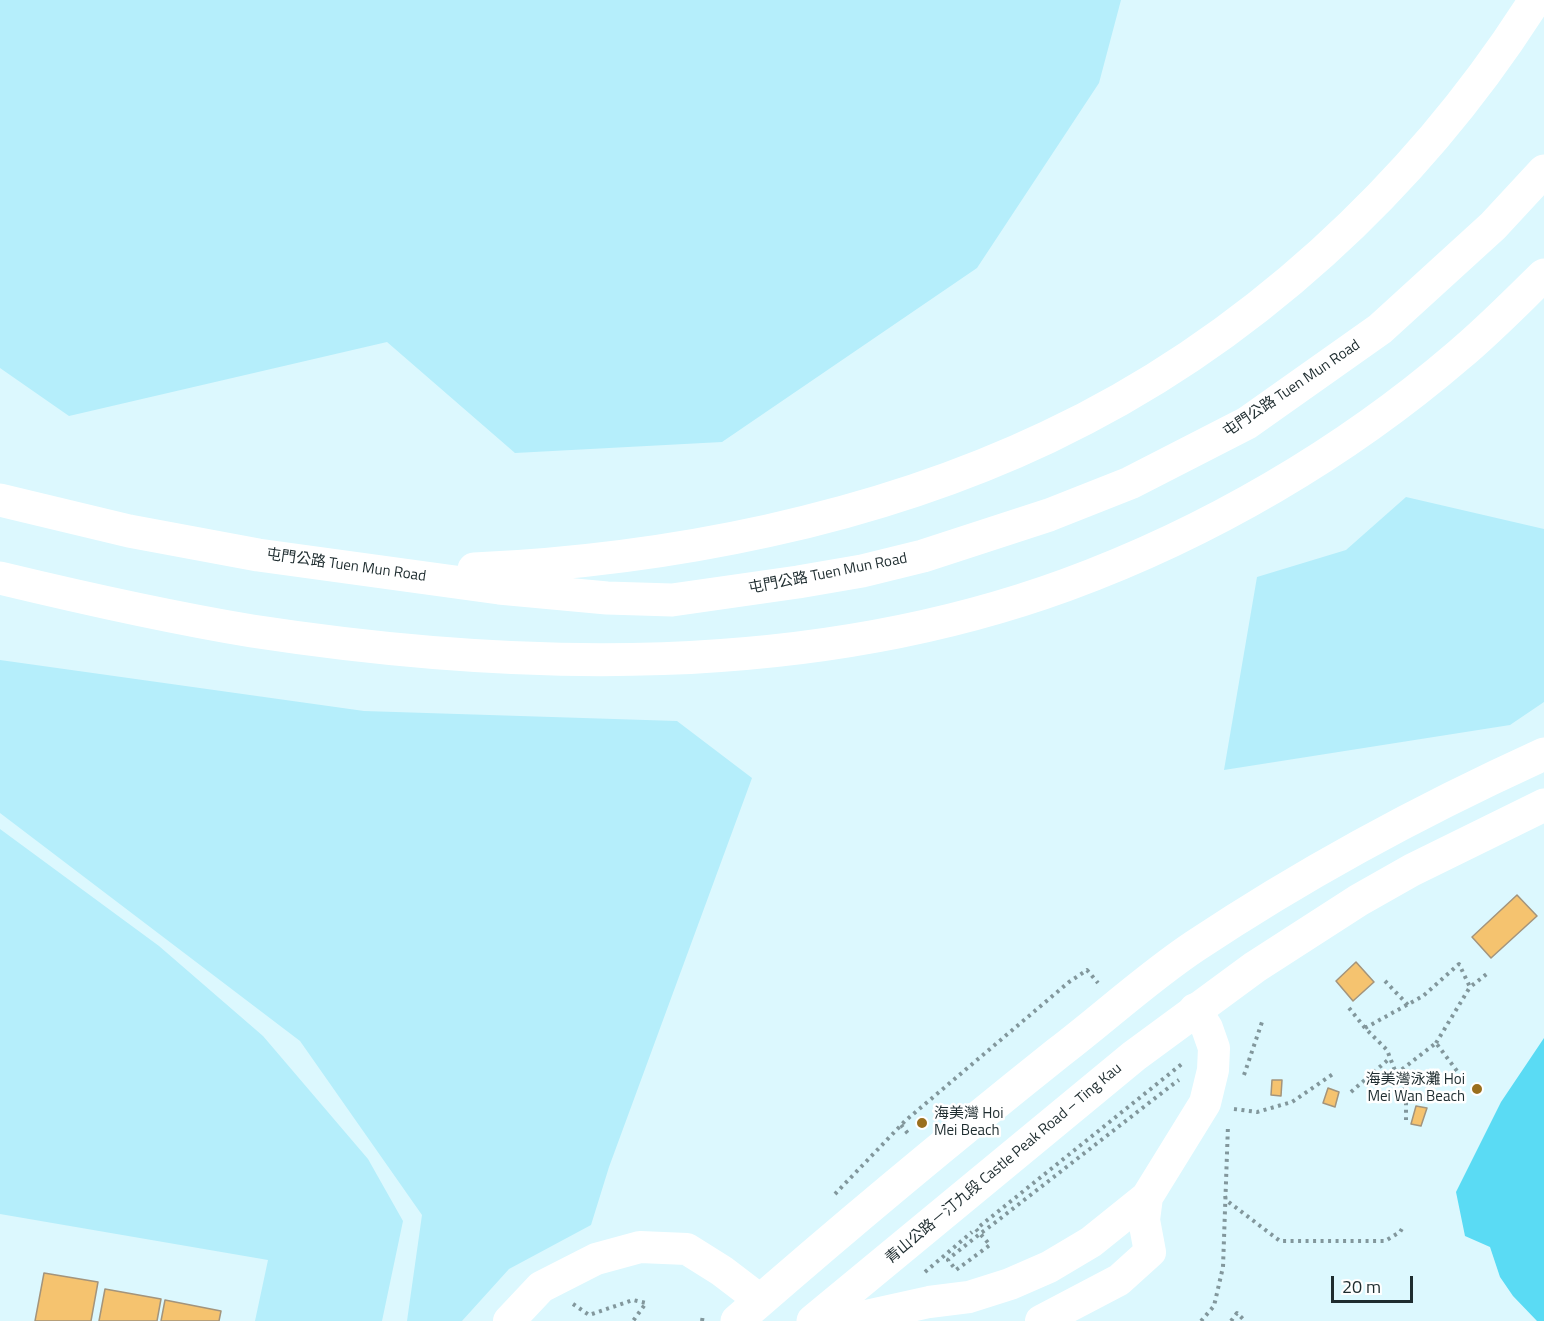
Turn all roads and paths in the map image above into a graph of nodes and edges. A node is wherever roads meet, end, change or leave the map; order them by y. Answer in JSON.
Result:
{"nodes":[{"id":1,"x":1535,"y":0,"type":"edge"},
{"id":2,"x":1544,"y":171,"type":"edge"},
{"id":3,"x":1544,"y":275,"type":"edge"},
{"id":4,"x":0,"y":500,"type":"edge"},
{"id":5,"x":399,"y":573,"type":"junction"},
{"id":6,"x":0,"y":578,"type":"edge"},
{"id":7,"x":1544,"y":754,"type":"edge"},
{"id":8,"x":1544,"y":805,"type":"edge"},
{"id":9,"x":1488,"y":972,"type":"dead end"},
{"id":10,"x":1153,"y":977,"type":"junction"},
{"id":11,"x":1385,"y":981,"type":"dead end"},
{"id":12,"x":1098,"y":984,"type":"dead end"},
{"id":13,"x":1470,"y":987,"type":"junction"},
{"id":14,"x":1408,"y":1005,"type":"junction"},
{"id":15,"x":1349,"y":1008,"type":"dead end"},
{"id":16,"x":1196,"y":1009,"type":"junction"},
{"id":17,"x":1262,"y":1022,"type":"dead end"},
{"id":18,"x":1365,"y":1028,"type":"junction"},
{"id":19,"x":1436,"y":1043,"type":"junction"},
{"id":20,"x":1390,"y":1058,"type":"junction"},
{"id":21,"x":1188,"y":1059,"type":"dead end"},
{"id":22,"x":1333,"y":1074,"type":"dead end"},
{"id":23,"x":1396,"y":1074,"type":"junction"},
{"id":24,"x":1460,"y":1075,"type":"dead end"},
{"id":25,"x":1241,"y":1082,"type":"dead end"},
{"id":26,"x":1172,"y":1085,"type":"dead end"},
{"id":27,"x":1351,"y":1092,"type":"dead end"},
{"id":28,"x":1229,"y":1109,"type":"dead end"},
{"id":29,"x":1406,"y":1120,"type":"dead end"},
{"id":30,"x":1228,"y":1121,"type":"dead end"},
{"id":31,"x":840,"y":1188,"type":"dead end"},
{"id":32,"x":1224,"y":1191,"type":"junction"},
{"id":33,"x":1147,"y":1197,"type":"junction"},
{"id":34,"x":1403,"y":1227,"type":"dead end"},
{"id":35,"x":976,"y":1229,"type":"junction"},
{"id":36,"x":1049,"y":1267,"type":"junction"},
{"id":37,"x":918,"y":1279,"type":"dead end"},
{"id":38,"x":1078,"y":1302,"type":"junction"},
{"id":39,"x":571,"y":1303,"type":"dead end"},
{"id":40,"x":748,"y":1311,"type":"edge"},
{"id":41,"x":703,"y":1315,"type":"dead end"},
{"id":42,"x":509,"y":1321,"type":"edge"},
{"id":43,"x":633,"y":1321,"type":"edge"},
{"id":44,"x":702,"y":1321,"type":"edge"},
{"id":45,"x":813,"y":1321,"type":"edge"},
{"id":46,"x":843,"y":1321,"type":"edge"},
{"id":47,"x":1041,"y":1321,"type":"edge"},
{"id":48,"x":1201,"y":1321,"type":"edge"},
{"id":49,"x":1231,"y":1321,"type":"edge"},
{"id":50,"x":1245,"y":1321,"type":"edge"}],
"edges":[{"from":1,"to":5,"type":"main road"},
{"from":2,"to":5,"type":"main road","name":"屯門公路 Tuen Mun Road"},
{"from":3,"to":6,"type":"main road"},
{"from":4,"to":5,"type":"main road","name":"屯門公路 Tuen Mun Road"},
{"from":7,"to":10,"type":"main road"},
{"from":8,"to":16,"type":"main road","name":"青山公路－汀九段 Castle Peak Road – Ting Kau"},
{"from":9,"to":13,"type":"path"},
{"from":10,"to":16,"type":"main road"},
{"from":10,"to":40,"type":"main road"},
{"from":11,"to":14,"type":"path"},
{"from":12,"to":31,"type":"path"},
{"from":13,"to":14,"type":"path"},
{"from":13,"to":19,"type":"path"},
{"from":14,"to":18,"type":"path"},
{"from":15,"to":18,"type":"path"},
{"from":16,"to":33,"type":"street"},
{"from":16,"to":45,"type":"main road","name":"青山公路－汀九段 Castle Peak Road – Ting Kau"},
{"from":17,"to":25,"type":"path"},
{"from":18,"to":20,"type":"path"},
{"from":19,"to":23,"type":"path"},
{"from":19,"to":24,"type":"path"},
{"from":20,"to":23,"type":"path"},
{"from":20,"to":27,"type":"path"},
{"from":21,"to":35,"type":"path"},
{"from":22,"to":28,"type":"path"},
{"from":23,"to":29,"type":"path"},
{"from":26,"to":35,"type":"path"},
{"from":30,"to":32,"type":"path"},
{"from":32,"to":34,"type":"path"},
{"from":32,"to":48,"type":"path"},
{"from":33,"to":36,"type":"street"},
{"from":33,"to":38,"type":"street"},
{"from":35,"to":37,"type":"path"},
{"from":36,"to":38,"type":"street"},
{"from":36,"to":46,"type":"street"},
{"from":38,"to":47,"type":"street"},
{"from":39,"to":43,"type":"path"},
{"from":40,"to":42,"type":"street"},
{"from":41,"to":44,"type":"path"},
{"from":49,"to":50,"type":"path"}]}
